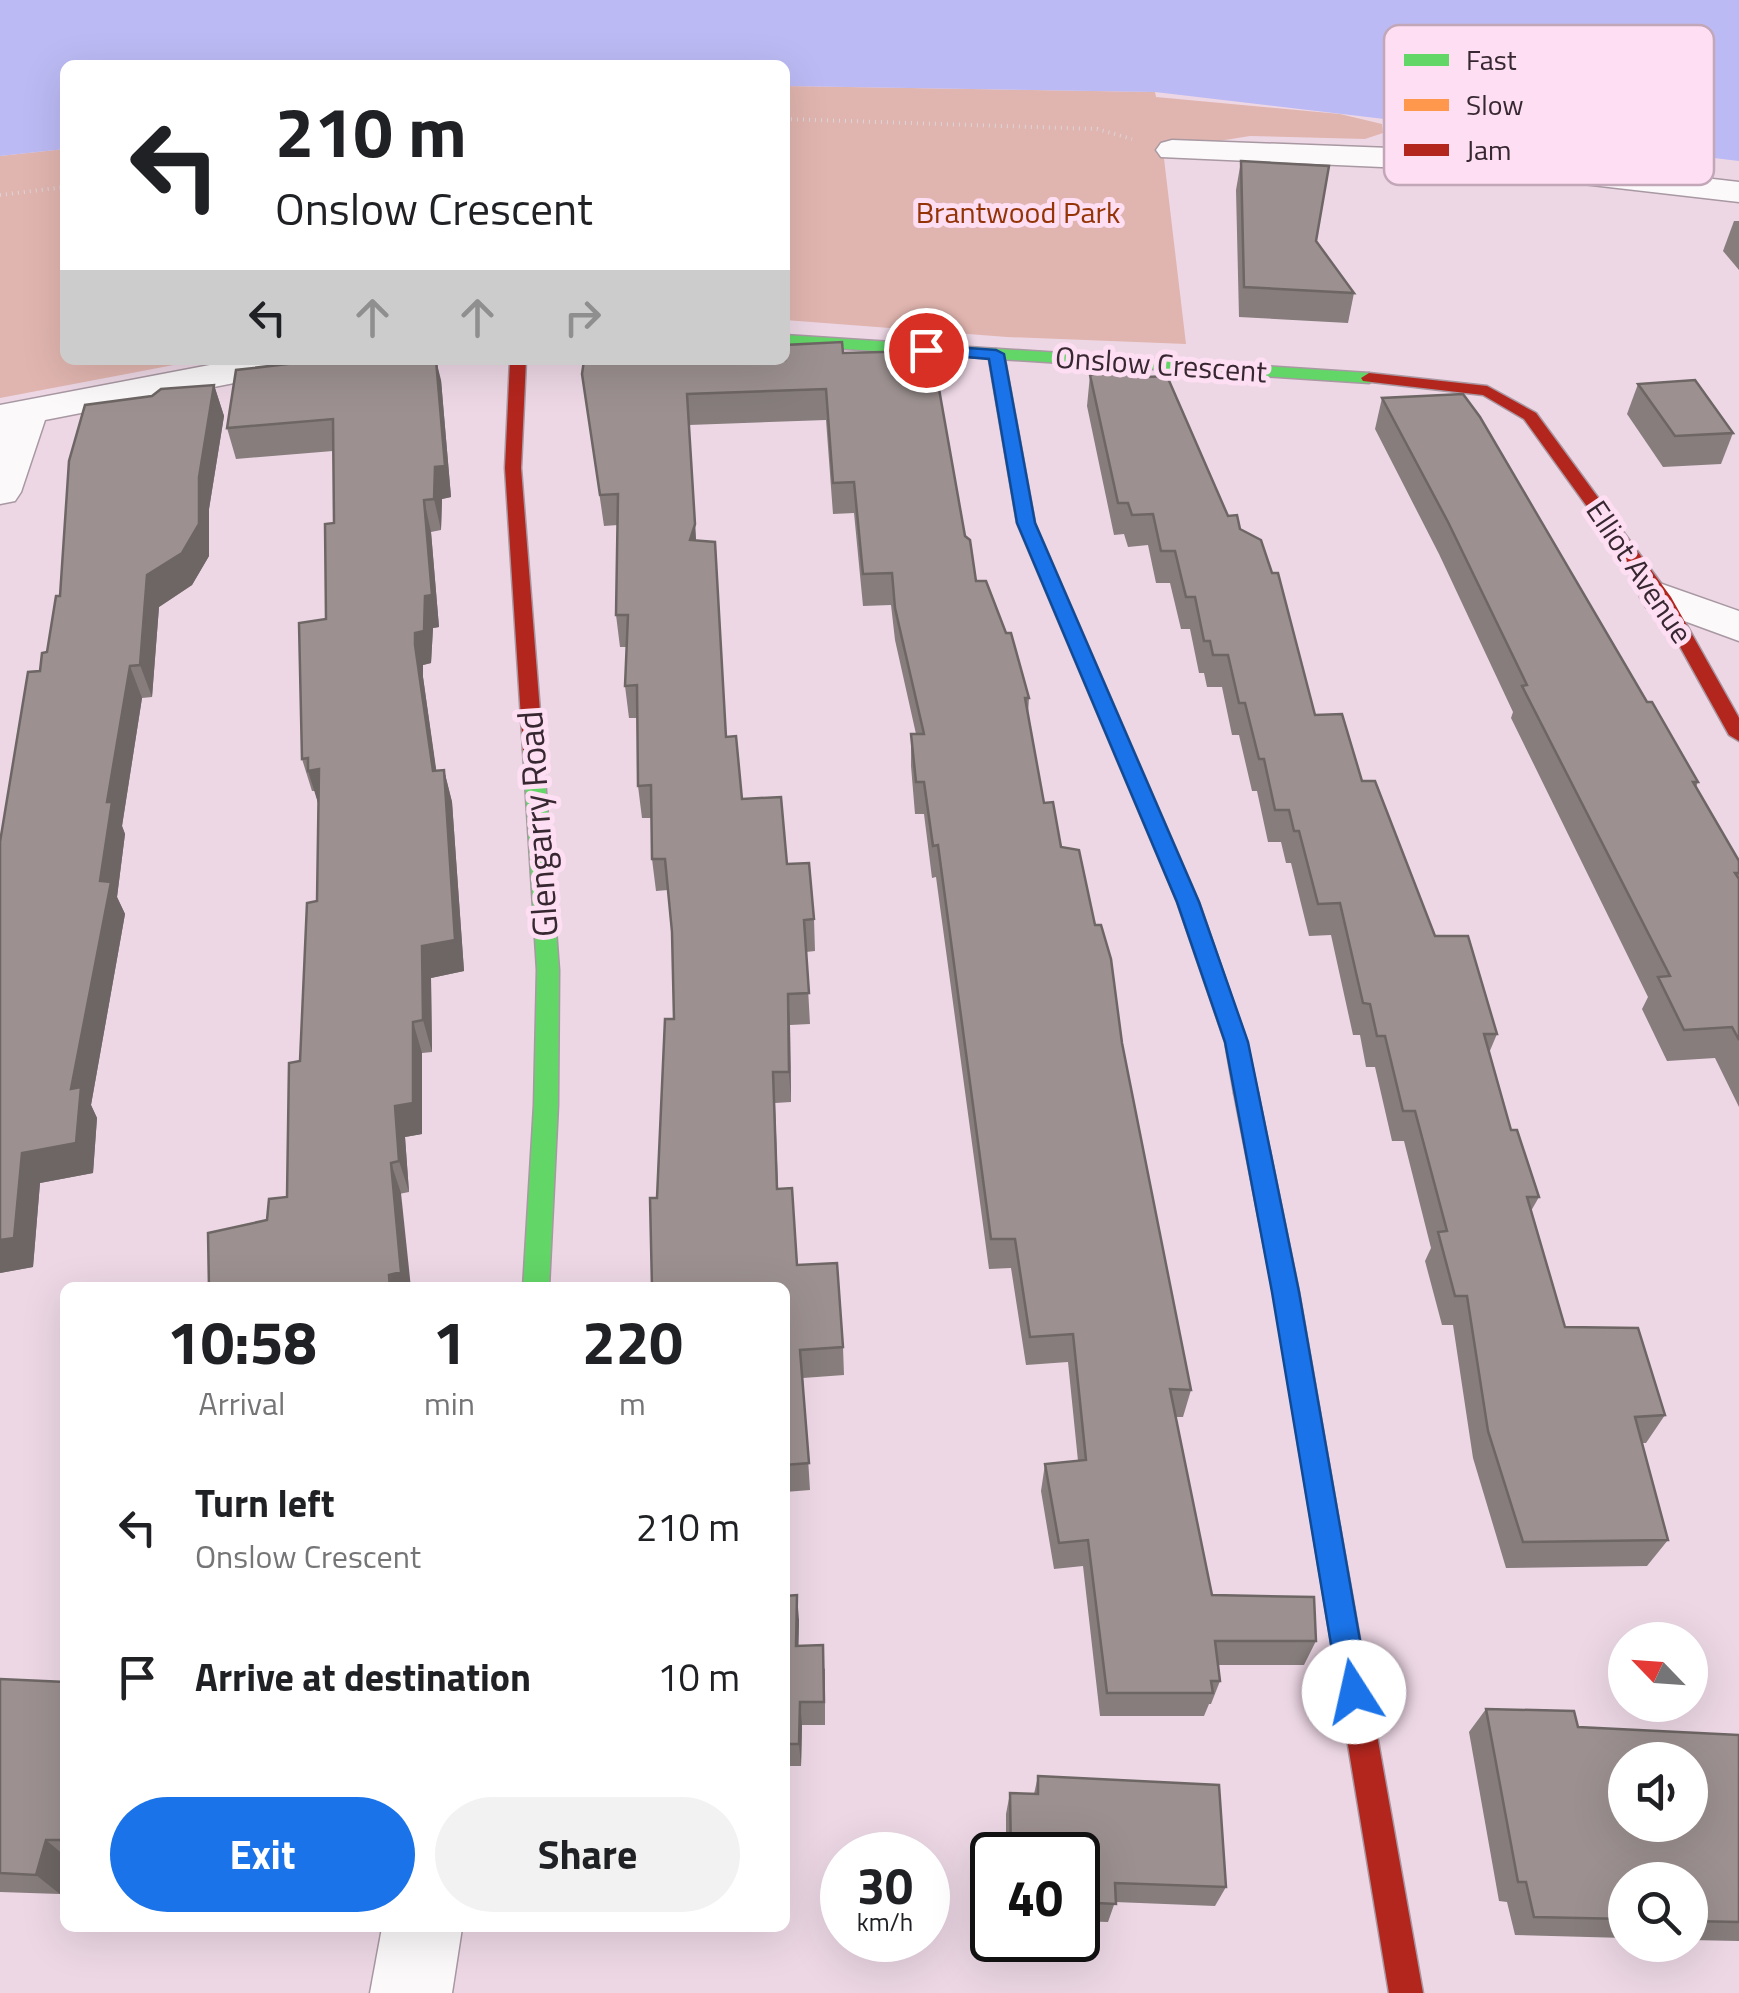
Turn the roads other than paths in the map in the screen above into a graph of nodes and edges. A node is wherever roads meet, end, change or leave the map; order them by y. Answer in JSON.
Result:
{"nodes":[{"id":1,"x":1172,"y":150,"type":"road end"},
{"id":2,"x":1384,"y":158,"type":"edge"},
{"id":3,"x":1678,"y":185,"type":"edge"},
{"id":4,"x":1739,"y":192,"type":"edge"},
{"id":5,"x":790,"y":340,"type":"edge"},
{"id":6,"x":996,"y":354,"type":"junction"},
{"id":7,"x":270,"y":365,"type":"edge"},
{"id":8,"x":518,"y":365,"type":"edge"},
{"id":9,"x":14,"y":414,"type":"edge"},
{"id":10,"x":1530,"y":416,"type":"joint"},
{"id":11,"x":0,"y":492,"type":"edge"},
{"id":12,"x":1662,"y":597,"type":"junction"},
{"id":13,"x":1739,"y":626,"type":"edge"},
{"id":14,"x":1739,"y":735,"type":"edge"},
{"id":15,"x":536,"y":1282,"type":"edge"},
{"id":16,"x":421,"y":1932,"type":"edge"},
{"id":17,"x":411,"y":1993,"type":"edge"},
{"id":18,"x":1406,"y":1993,"type":"edge"}],
"edges":[{"from":1,"to":2,"type":"street"},
{"from":3,"to":4,"type":"street"},
{"from":5,"to":6,"type":"street","name":"Onslow Crescent"},
{"from":6,"to":10,"type":"street","name":"Onslow Crescent"},
{"from":6,"to":18,"type":"street"},
{"from":7,"to":9,"type":"street"},
{"from":8,"to":15,"type":"street","name":"Glengarry Road"},
{"from":9,"to":11,"type":"street"},
{"from":10,"to":12,"type":"street","name":"Elliot Avenue"},
{"from":12,"to":13,"type":"street"},
{"from":12,"to":14,"type":"street","name":"Elliot Avenue"},
{"from":16,"to":17,"type":"street"}]}
